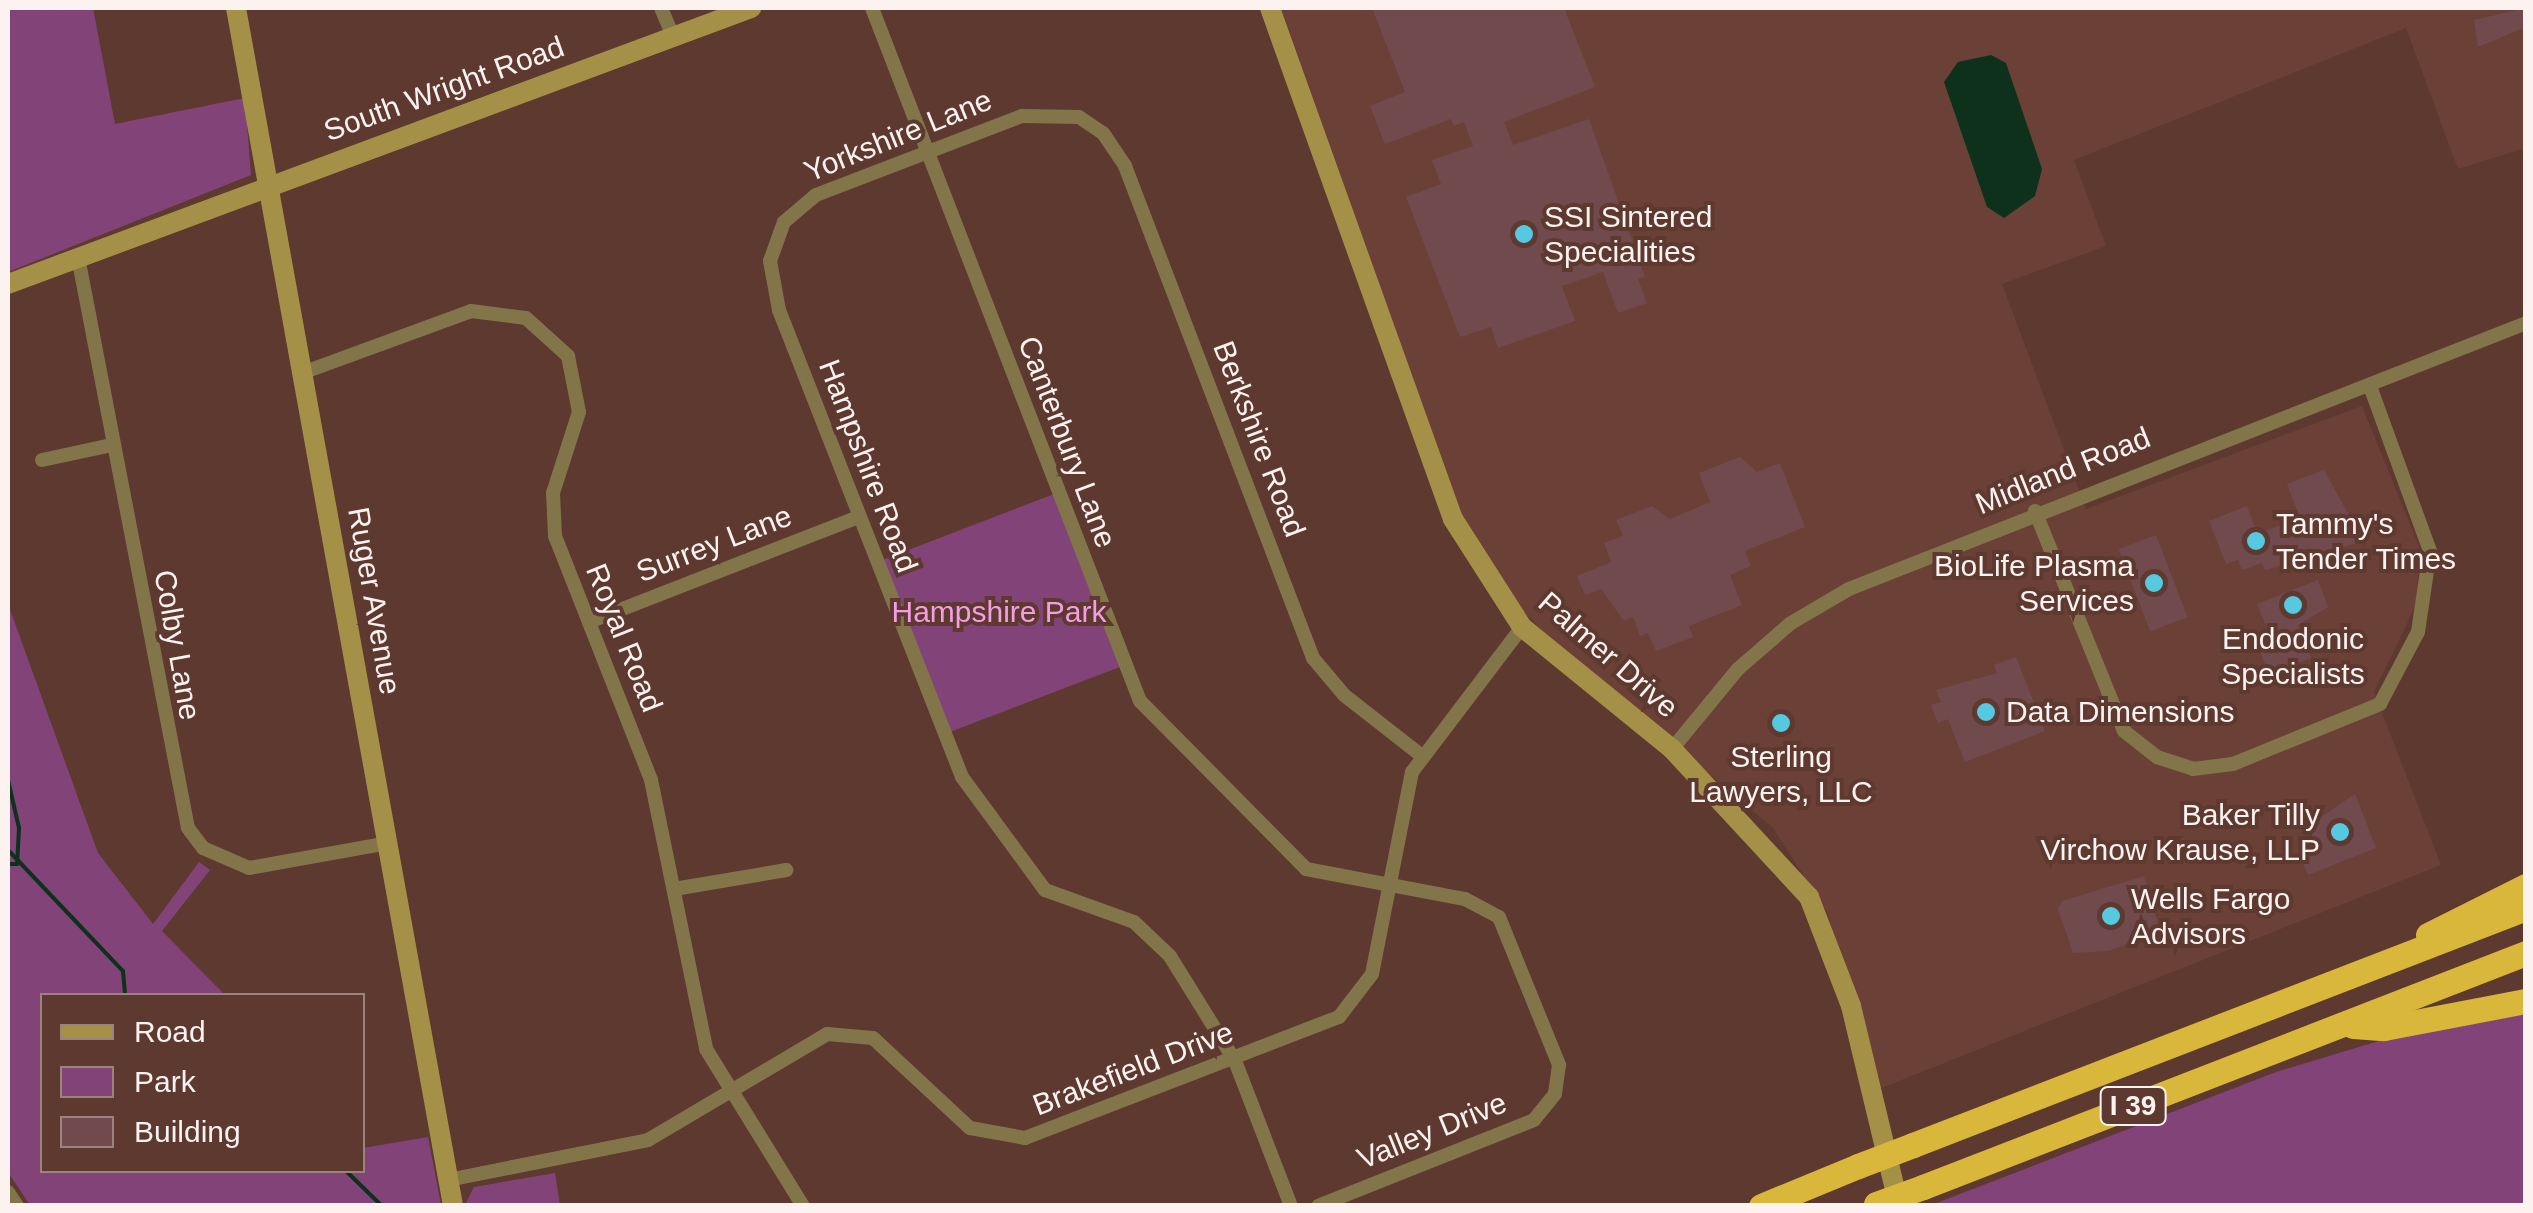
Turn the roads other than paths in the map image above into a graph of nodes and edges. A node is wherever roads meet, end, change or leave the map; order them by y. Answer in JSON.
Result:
{"nodes":[{"id":1,"x":236,"y":8,"type":"edge"},
{"id":2,"x":661,"y":8,"type":"edge"},
{"id":3,"x":752,"y":8,"type":"edge"},
{"id":4,"x":872,"y":8,"type":"edge"},
{"id":5,"x":1270,"y":8,"type":"edge"},
{"id":6,"x":674,"y":38,"type":"junction"},
{"id":7,"x":1079,"y":116,"type":"joint"},
{"id":8,"x":927,"y":153,"type":"junction"},
{"id":9,"x":268,"y":184,"type":"junction"},
{"id":10,"x":78,"y":256,"type":"junction"},
{"id":11,"x":770,"y":261,"type":"joint"},
{"id":12,"x":8,"y":284,"type":"edge"},
{"id":13,"x":2526,"y":323,"type":"edge"},
{"id":14,"x":302,"y":373,"type":"junction"},
{"id":15,"x":2370,"y":386,"type":"junction"},
{"id":16,"x":112,"y":445,"type":"junction"},
{"id":17,"x":42,"y":460,"type":"dead end"},
{"id":18,"x":2034,"y":510,"type":"junction"},
{"id":19,"x":858,"y":517,"type":"junction"},
{"id":20,"x":589,"y":622,"type":"junction"},
{"id":21,"x":1522,"y":627,"type":"junction"},
{"id":22,"x":1672,"y":750,"type":"junction"},
{"id":23,"x":1422,"y":756,"type":"junction"},
{"id":24,"x":388,"y":843,"type":"junction"},
{"id":25,"x":786,"y":870,"type":"dead end"},
{"id":26,"x":2526,"y":886,"type":"edge"},
{"id":27,"x":1386,"y":887,"type":"junction"},
{"id":28,"x":674,"y":889,"type":"junction"},
{"id":29,"x":2526,"y":908,"type":"edge"},
{"id":30,"x":2526,"y":953,"type":"edge"},
{"id":31,"x":2406,"y":955,"type":"junction"},
{"id":32,"x":2526,"y":1001,"type":"edge"},
{"id":33,"x":2343,"y":1025,"type":"junction"},
{"id":34,"x":1236,"y":1061,"type":"junction"},
{"id":35,"x":728,"y":1090,"type":"junction"},
{"id":36,"x":1555,"y":1094,"type":"joint"},
{"id":37,"x":448,"y":1180,"type":"junction"},
{"id":38,"x":1875,"y":1205,"type":"edge"},
{"id":39,"x":453,"y":1206,"type":"edge"},
{"id":40,"x":803,"y":1206,"type":"edge"},
{"id":41,"x":1291,"y":1206,"type":"edge"},
{"id":42,"x":1318,"y":1206,"type":"edge"},
{"id":43,"x":1761,"y":1206,"type":"edge"},
{"id":44,"x":1899,"y":1206,"type":"edge"}],
"edges":[{"from":1,"to":9,"type":"street","name":"Ruger Avenue"},
{"from":2,"to":6,"type":"street"},
{"from":3,"to":6,"type":"street","name":"South Wright Road"},
{"from":4,"to":8,"type":"street","name":"Canterbury Lane"},
{"from":5,"to":21,"type":"street","name":"Palmer Drive"},
{"from":6,"to":9,"type":"street","name":"South Wright Road"},
{"from":7,"to":8,"type":"street","name":"Yorkshire Lane"},
{"from":7,"to":23,"type":"street","name":"Berkshire Road"},
{"from":8,"to":11,"type":"street","name":"Yorkshire Lane"},
{"from":8,"to":27,"type":"street","name":"Canterbury Lane"},
{"from":9,"to":10,"type":"street","name":"South Wright Road"},
{"from":9,"to":14,"type":"street","name":"Ruger Avenue"},
{"from":10,"to":12,"type":"street","name":"South Wright Road"},
{"from":10,"to":16,"type":"street","name":"Colby Lane"},
{"from":11,"to":19,"type":"street","name":"Hampshire Road"},
{"from":13,"to":15,"type":"street","name":"Midland Road"},
{"from":14,"to":20,"type":"street","name":"Royal Road"},
{"from":14,"to":24,"type":"street","name":"Ruger Avenue"},
{"from":15,"to":18,"type":"street","name":"Midland Road"},
{"from":15,"to":18,"type":"street"},
{"from":16,"to":17,"type":"street"},
{"from":16,"to":24,"type":"street","name":"Colby Lane"},
{"from":18,"to":22,"type":"street","name":"Midland Road"},
{"from":19,"to":20,"type":"street","name":"Surrey Lane"},
{"from":19,"to":34,"type":"street","name":"Hampshire Road"},
{"from":20,"to":28,"type":"street","name":"Royal Road"},
{"from":21,"to":22,"type":"street","name":"Palmer Drive"},
{"from":21,"to":23,"type":"street","name":"Brakefield Drive"},
{"from":22,"to":44,"type":"street","name":"Palmer Drive"},
{"from":23,"to":27,"type":"street","name":"Brakefield Drive"},
{"from":24,"to":37,"type":"street","name":"Ruger Avenue"},
{"from":25,"to":28,"type":"street"},
{"from":26,"to":31,"type":"highway"},
{"from":27,"to":34,"type":"street","name":"Brakefield Drive"},
{"from":27,"to":36,"type":"street","name":"Canterbury Lane"},
{"from":28,"to":35,"type":"street","name":"Royal Road"},
{"from":29,"to":31,"type":"highway","number":"I 39"},
{"from":30,"to":33,"type":"highway","number":"I 39"},
{"from":31,"to":43,"type":"highway","number":"I 39","bridge":true},
{"from":32,"to":33,"type":"highway"},
{"from":33,"to":38,"type":"highway","number":"I 39","bridge":true},
{"from":34,"to":35,"type":"street","name":"Brakefield Drive"},
{"from":34,"to":41,"type":"street","name":"Hampshire Road"},
{"from":35,"to":37,"type":"street","name":"Brakefield Drive"},
{"from":35,"to":40,"type":"street","name":"Royal Road"},
{"from":36,"to":42,"type":"street","name":"Valley Drive"},
{"from":37,"to":39,"type":"street","name":"Ruger Avenue"}]}
